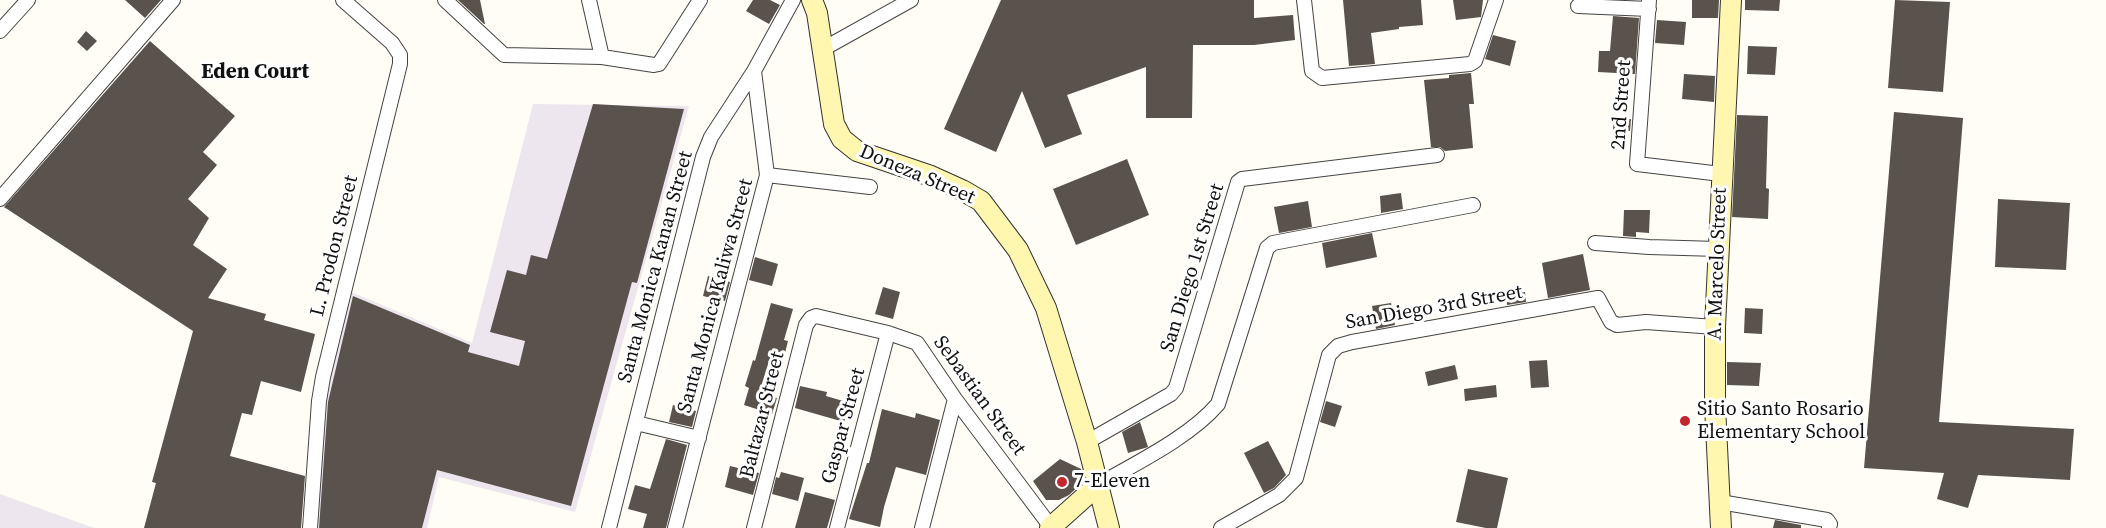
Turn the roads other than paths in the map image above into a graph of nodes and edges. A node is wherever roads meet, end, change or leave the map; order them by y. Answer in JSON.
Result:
{"nodes":[{"id":1,"x":28,"y":0,"type":"edge"},
{"id":2,"x":173,"y":0,"type":"edge"},
{"id":3,"x":343,"y":0,"type":"edge"},
{"id":4,"x":445,"y":0,"type":"edge"},
{"id":5,"x":589,"y":0,"type":"edge"},
{"id":6,"x":700,"y":0,"type":"edge"},
{"id":7,"x":794,"y":0,"type":"edge"},
{"id":8,"x":812,"y":0,"type":"edge"},
{"id":9,"x":911,"y":0,"type":"edge"},
{"id":10,"x":1304,"y":0,"type":"edge"},
{"id":11,"x":1496,"y":0,"type":"edge"},
{"id":12,"x":1731,"y":0,"type":"edge"},
{"id":13,"x":1649,"y":4,"type":"edge"},
{"id":14,"x":1578,"y":6,"type":"dead end"},
{"id":15,"x":0,"y":31,"type":"edge"},
{"id":16,"x":823,"y":50,"type":"junction"},
{"id":17,"x":602,"y":57,"type":"junction"},
{"id":18,"x":754,"y":71,"type":"junction"},
{"id":19,"x":1437,"y":155,"type":"dead end"},
{"id":20,"x":1721,"y":174,"type":"junction"},
{"id":21,"x":767,"y":175,"type":"junction"},
{"id":22,"x":870,"y":187,"type":"dead end"},
{"id":23,"x":0,"y":199,"type":"edge"},
{"id":24,"x":1473,"y":206,"type":"dead end"},
{"id":25,"x":1594,"y":243,"type":"dead end"},
{"id":26,"x":1718,"y":249,"type":"junction"},
{"id":27,"x":816,"y":316,"type":"joint"},
{"id":28,"x":1715,"y":327,"type":"junction"},
{"id":29,"x":888,"y":333,"type":"junction"},
{"id":30,"x":955,"y":399,"type":"junction"},
{"id":31,"x":636,"y":423,"type":"junction"},
{"id":32,"x":699,"y":438,"type":"junction"},
{"id":33,"x":1087,"y":442,"type":"junction"},
{"id":34,"x":1098,"y":485,"type":"junction"},
{"id":35,"x":1720,"y":502,"type":"junction"},
{"id":36,"x":1828,"y":524,"type":"edge"},
{"id":37,"x":1051,"y":527,"type":"edge"},
{"id":38,"x":310,"y":528,"type":"edge"},
{"id":39,"x":609,"y":528,"type":"edge"},
{"id":40,"x":675,"y":528,"type":"edge"},
{"id":41,"x":754,"y":528,"type":"edge"},
{"id":42,"x":837,"y":528,"type":"edge"},
{"id":43,"x":922,"y":528,"type":"edge"},
{"id":44,"x":1109,"y":528,"type":"edge"},
{"id":45,"x":1221,"y":528,"type":"edge"},
{"id":46,"x":1721,"y":528,"type":"edge"}],
"edges":[{"from":1,"to":15,"type":"street"},
{"from":2,"to":23,"type":"street"},
{"from":3,"to":38,"type":"street","name":"L. Prodon Street"},
{"from":4,"to":17,"type":"street"},
{"from":5,"to":17,"type":"street"},
{"from":6,"to":17,"type":"street"},
{"from":7,"to":18,"type":"street","name":"Santa Monica Kanan Street"},
{"from":8,"to":16,"type":"street","name":"Doneza Street"},
{"from":9,"to":16,"type":"street"},
{"from":10,"to":11,"type":"street"},
{"from":12,"to":20,"type":"street","name":"A. Marcelo Street"},
{"from":13,"to":14,"type":"street"},
{"from":13,"to":20,"type":"street","name":"2nd Street"},
{"from":16,"to":33,"type":"street","name":"Doneza Street"},
{"from":18,"to":21,"type":"street","name":"Santa Monica Kaliwa Street"},
{"from":18,"to":31,"type":"street","name":"Santa Monica Kanan Street"},
{"from":19,"to":33,"type":"street","name":"San Diego 1st Street"},
{"from":20,"to":26,"type":"street","name":"A. Marcelo Street"},
{"from":21,"to":22,"type":"street"},
{"from":21,"to":32,"type":"street","name":"Santa Monica Kaliwa Street"},
{"from":24,"to":34,"type":"street"},
{"from":25,"to":26,"type":"street"},
{"from":26,"to":28,"type":"street","name":"A. Marcelo Street"},
{"from":27,"to":29,"type":"street","name":"Sebastian Street"},
{"from":27,"to":41,"type":"street","name":"Baltazar Street"},
{"from":28,"to":35,"type":"street","name":"A. Marcelo Street"},
{"from":28,"to":45,"type":"street","name":"San Diego 3rd Street"},
{"from":29,"to":30,"type":"street","name":"Sebastian Street"},
{"from":29,"to":42,"type":"street","name":"Gaspar Street"},
{"from":30,"to":37,"type":"street","name":"Sebastian Street"},
{"from":30,"to":43,"type":"street"},
{"from":31,"to":32,"type":"street"},
{"from":31,"to":39,"type":"street","name":"Santa Monica Kanan Street"},
{"from":32,"to":40,"type":"street","name":"Santa Monica Kaliwa Street"},
{"from":33,"to":34,"type":"street","name":"Doneza Street"},
{"from":34,"to":37,"type":"street"},
{"from":34,"to":44,"type":"street","name":"Doneza Street"},
{"from":35,"to":36,"type":"street"},
{"from":35,"to":46,"type":"street","name":"A. Marcelo Street"}]}
